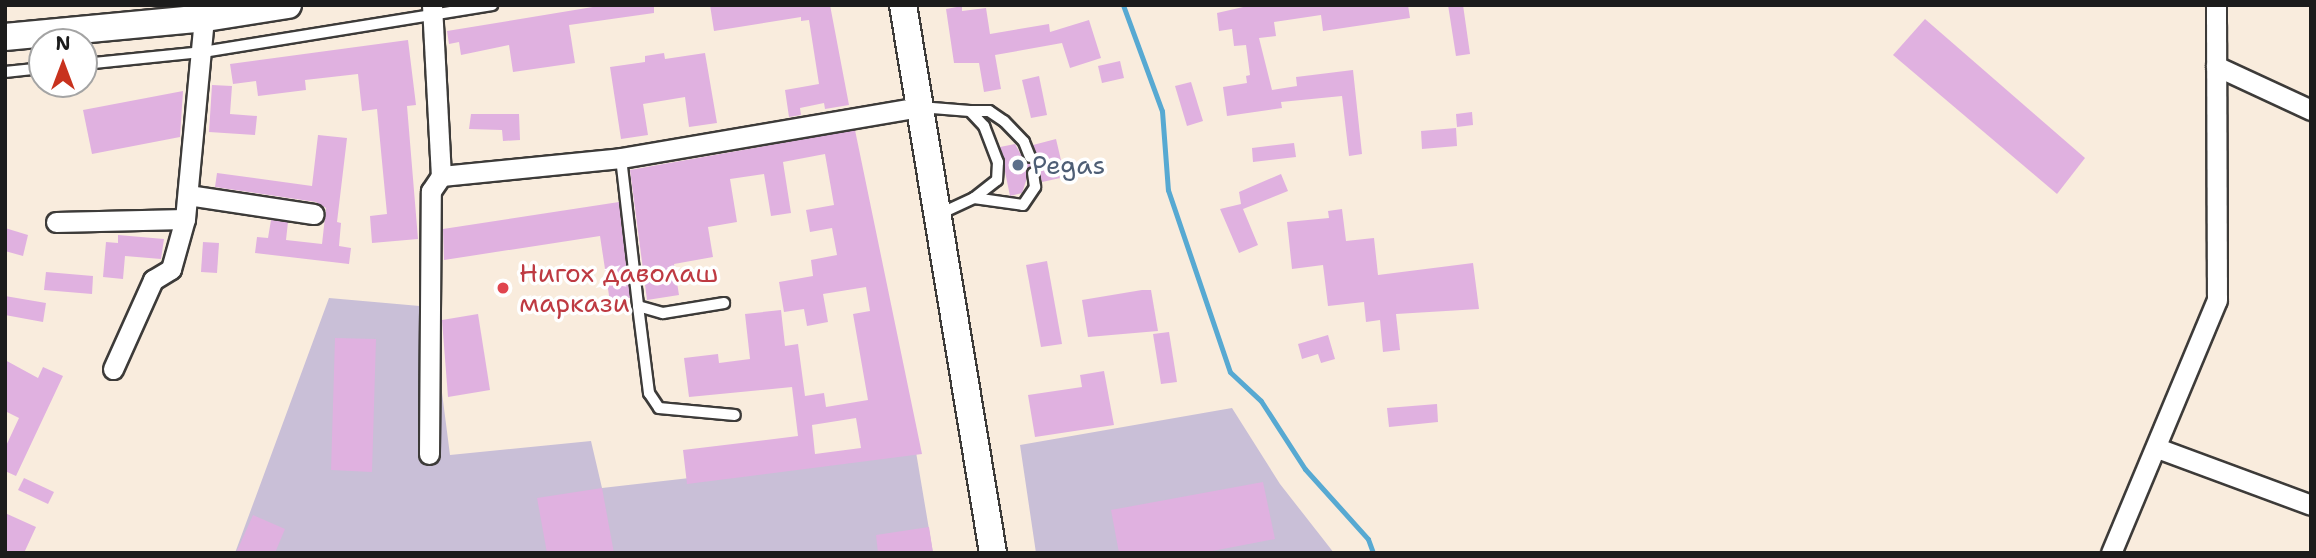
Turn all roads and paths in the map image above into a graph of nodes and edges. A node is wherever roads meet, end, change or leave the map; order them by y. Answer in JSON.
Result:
{"nodes":[{"id":1,"x":288,"y":5,"type":"edge"},
{"id":2,"x":492,"y":5,"type":"edge"},
{"id":3,"x":903,"y":5,"type":"edge"},
{"id":4,"x":2216,"y":5,"type":"edge"},
{"id":5,"x":432,"y":10,"type":"edge"},
{"id":6,"x":205,"y":12,"type":"edge"},
{"id":7,"x":5,"y":37,"type":"edge"},
{"id":8,"x":203,"y":52,"type":"junction"},
{"id":9,"x":98,"y":63,"type":"edge"},
{"id":10,"x":2216,"y":66,"type":"junction"},
{"id":11,"x":28,"y":70,"type":"edge"},
{"id":12,"x":5,"y":72,"type":"edge"},
{"id":13,"x":920,"y":107,"type":"junction"},
{"id":14,"x":2311,"y":110,"type":"edge"},
{"id":15,"x":970,"y":111,"type":"junction"},
{"id":16,"x":1030,"y":157,"type":"dead end"},
{"id":17,"x":621,"y":158,"type":"junction"},
{"id":18,"x":1033,"y":173,"type":"dead end"},
{"id":19,"x":441,"y":176,"type":"junction"},
{"id":20,"x":188,"y":195,"type":"junction"},
{"id":21,"x":974,"y":198,"type":"junction"},
{"id":22,"x":314,"y":214,"type":"dead end"},
{"id":23,"x":937,"y":214,"type":"junction"},
{"id":24,"x":185,"y":219,"type":"junction"},
{"id":25,"x":56,"y":222,"type":"dead end"},
{"id":26,"x":724,"y":303,"type":"dead end"},
{"id":27,"x":638,"y":306,"type":"junction"},
{"id":28,"x":113,"y":369,"type":"dead end"},
{"id":29,"x":735,"y":415,"type":"dead end"},
{"id":30,"x":2157,"y":448,"type":"junction"},
{"id":31,"x":429,"y":454,"type":"dead end"},
{"id":32,"x":2311,"y":505,"type":"edge"},
{"id":33,"x":993,"y":553,"type":"edge"},
{"id":34,"x":2111,"y":553,"type":"edge"}],
"edges":[{"from":1,"to":6,"type":"main road"},
{"from":2,"to":5,"type":"lane"},
{"from":3,"to":13,"type":"main road"},
{"from":4,"to":10,"type":"street"},
{"from":5,"to":8,"type":"lane"},
{"from":5,"to":19,"type":"street"},
{"from":6,"to":7,"type":"main road"},
{"from":6,"to":8,"type":"street"},
{"from":8,"to":9,"type":"lane"},
{"from":8,"to":20,"type":"street"},
{"from":10,"to":14,"type":"street"},
{"from":10,"to":30,"type":"street"},
{"from":11,"to":12,"type":"lane"},
{"from":13,"to":15,"type":"lane"},
{"from":13,"to":17,"type":"street"},
{"from":13,"to":23,"type":"main road"},
{"from":15,"to":16,"type":"lane"},
{"from":15,"to":21,"type":"lane"},
{"from":17,"to":19,"type":"street"},
{"from":17,"to":27,"type":"lane"},
{"from":18,"to":21,"type":"lane"},
{"from":19,"to":31,"type":"street"},
{"from":20,"to":22,"type":"street"},
{"from":20,"to":24,"type":"street"},
{"from":21,"to":23,"type":"lane"},
{"from":23,"to":33,"type":"main road"},
{"from":24,"to":25,"type":"street"},
{"from":24,"to":28,"type":"street"},
{"from":26,"to":27,"type":"lane"},
{"from":27,"to":29,"type":"lane"},
{"from":30,"to":32,"type":"street"},
{"from":30,"to":34,"type":"street"}]}
